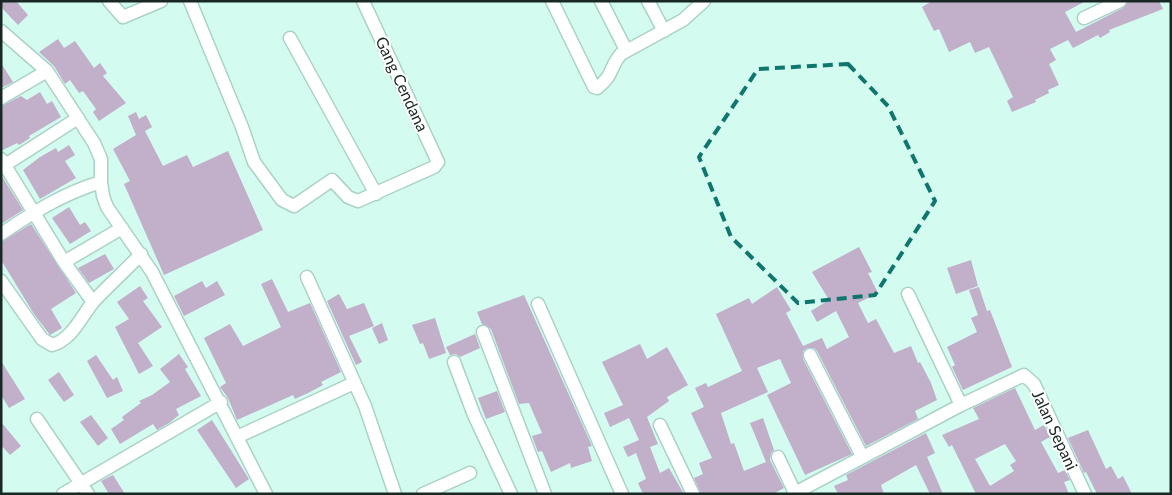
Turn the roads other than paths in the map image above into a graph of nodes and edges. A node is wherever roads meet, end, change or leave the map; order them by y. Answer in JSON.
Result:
{"nodes":[{"id":1,"x":109,"y":1,"type":"edge"},
{"id":2,"x":161,"y":1,"type":"edge"},
{"id":3,"x":190,"y":1,"type":"edge"},
{"id":4,"x":363,"y":1,"type":"edge"},
{"id":5,"x":552,"y":1,"type":"edge"},
{"id":6,"x":600,"y":1,"type":"edge"},
{"id":7,"x":648,"y":1,"type":"edge"},
{"id":8,"x":704,"y":1,"type":"edge"},
{"id":9,"x":1120,"y":1,"type":"edge"},
{"id":10,"x":1084,"y":18,"type":"dead end"},
{"id":11,"x":1,"y":31,"type":"edge"},
{"id":12,"x":664,"y":31,"type":"junction"},
{"id":13,"x":290,"y":38,"type":"dead end"},
{"id":14,"x":626,"y":50,"type":"junction"},
{"id":15,"x":47,"y":71,"type":"junction"},
{"id":16,"x":1,"y":98,"type":"edge"},
{"id":17,"x":78,"y":118,"type":"junction"},
{"id":18,"x":3,"y":162,"type":"edge"},
{"id":19,"x":101,"y":182,"type":"junction"},
{"id":20,"x":376,"y":194,"type":"junction"},
{"id":21,"x":35,"y":211,"type":"junction"},
{"id":22,"x":122,"y":228,"type":"junction"},
{"id":23,"x":1,"y":234,"type":"edge"},
{"id":24,"x":141,"y":254,"type":"junction"},
{"id":25,"x":64,"y":262,"type":"junction"},
{"id":26,"x":307,"y":277,"type":"dead end"},
{"id":27,"x":1,"y":281,"type":"edge"},
{"id":28,"x":908,"y":294,"type":"dead end"},
{"id":29,"x":93,"y":302,"type":"junction"},
{"id":30,"x":538,"y":304,"type":"dead end"},
{"id":31,"x":482,"y":332,"type":"dead end"},
{"id":32,"x":810,"y":355,"type":"dead end"},
{"id":33,"x":454,"y":362,"type":"dead end"},
{"id":34,"x":354,"y":383,"type":"junction"},
{"id":35,"x":221,"y":402,"type":"junction"},
{"id":36,"x":961,"y":405,"type":"junction"},
{"id":37,"x":36,"y":419,"type":"dead end"},
{"id":38,"x":660,"y":425,"type":"dead end"},
{"id":39,"x":237,"y":437,"type":"junction"},
{"id":40,"x":862,"y":456,"type":"junction"},
{"id":41,"x":778,"y":457,"type":"dead end"},
{"id":42,"x":470,"y":473,"type":"dead end"},
{"id":43,"x":81,"y":482,"type":"junction"},
{"id":44,"x":794,"y":493,"type":"edge"},
{"id":45,"x":64,"y":494,"type":"edge"},
{"id":46,"x":88,"y":494,"type":"edge"},
{"id":47,"x":266,"y":494,"type":"edge"},
{"id":48,"x":395,"y":494,"type":"edge"},
{"id":49,"x":423,"y":494,"type":"edge"},
{"id":50,"x":511,"y":494,"type":"edge"},
{"id":51,"x":545,"y":494,"type":"edge"},
{"id":52,"x":622,"y":494,"type":"edge"},
{"id":53,"x":693,"y":494,"type":"edge"},
{"id":54,"x":1085,"y":494,"type":"edge"}],
"edges":[{"from":1,"to":2,"type":"street"},
{"from":3,"to":20,"type":"street"},
{"from":4,"to":20,"type":"street","name":"Gang Cendana"},
{"from":5,"to":14,"type":"street"},
{"from":6,"to":14,"type":"street"},
{"from":7,"to":12,"type":"street"},
{"from":8,"to":12,"type":"street"},
{"from":9,"to":10,"type":"street"},
{"from":11,"to":15,"type":"street"},
{"from":12,"to":14,"type":"street"},
{"from":13,"to":20,"type":"street"},
{"from":15,"to":16,"type":"street"},
{"from":15,"to":17,"type":"street"},
{"from":17,"to":18,"type":"street"},
{"from":17,"to":19,"type":"street"},
{"from":18,"to":21,"type":"street"},
{"from":19,"to":21,"type":"street"},
{"from":19,"to":22,"type":"street"},
{"from":21,"to":23,"type":"street"},
{"from":21,"to":25,"type":"street"},
{"from":22,"to":24,"type":"street"},
{"from":22,"to":25,"type":"street"},
{"from":24,"to":29,"type":"street"},
{"from":24,"to":35,"type":"street"},
{"from":25,"to":29,"type":"street"},
{"from":26,"to":34,"type":"street"},
{"from":27,"to":29,"type":"street"},
{"from":28,"to":36,"type":"street"},
{"from":30,"to":52,"type":"street"},
{"from":31,"to":51,"type":"street"},
{"from":32,"to":40,"type":"street"},
{"from":33,"to":50,"type":"street"},
{"from":34,"to":39,"type":"street"},
{"from":34,"to":48,"type":"street"},
{"from":35,"to":39,"type":"street"},
{"from":35,"to":43,"type":"street"},
{"from":36,"to":40,"type":"street"},
{"from":36,"to":54,"type":"street","name":"Jalan Sepani"},
{"from":37,"to":43,"type":"street"},
{"from":38,"to":53,"type":"street"},
{"from":39,"to":47,"type":"street"},
{"from":40,"to":44,"type":"street"},
{"from":41,"to":44,"type":"street"},
{"from":42,"to":49,"type":"street"},
{"from":43,"to":45,"type":"street"},
{"from":43,"to":46,"type":"street"}]}
